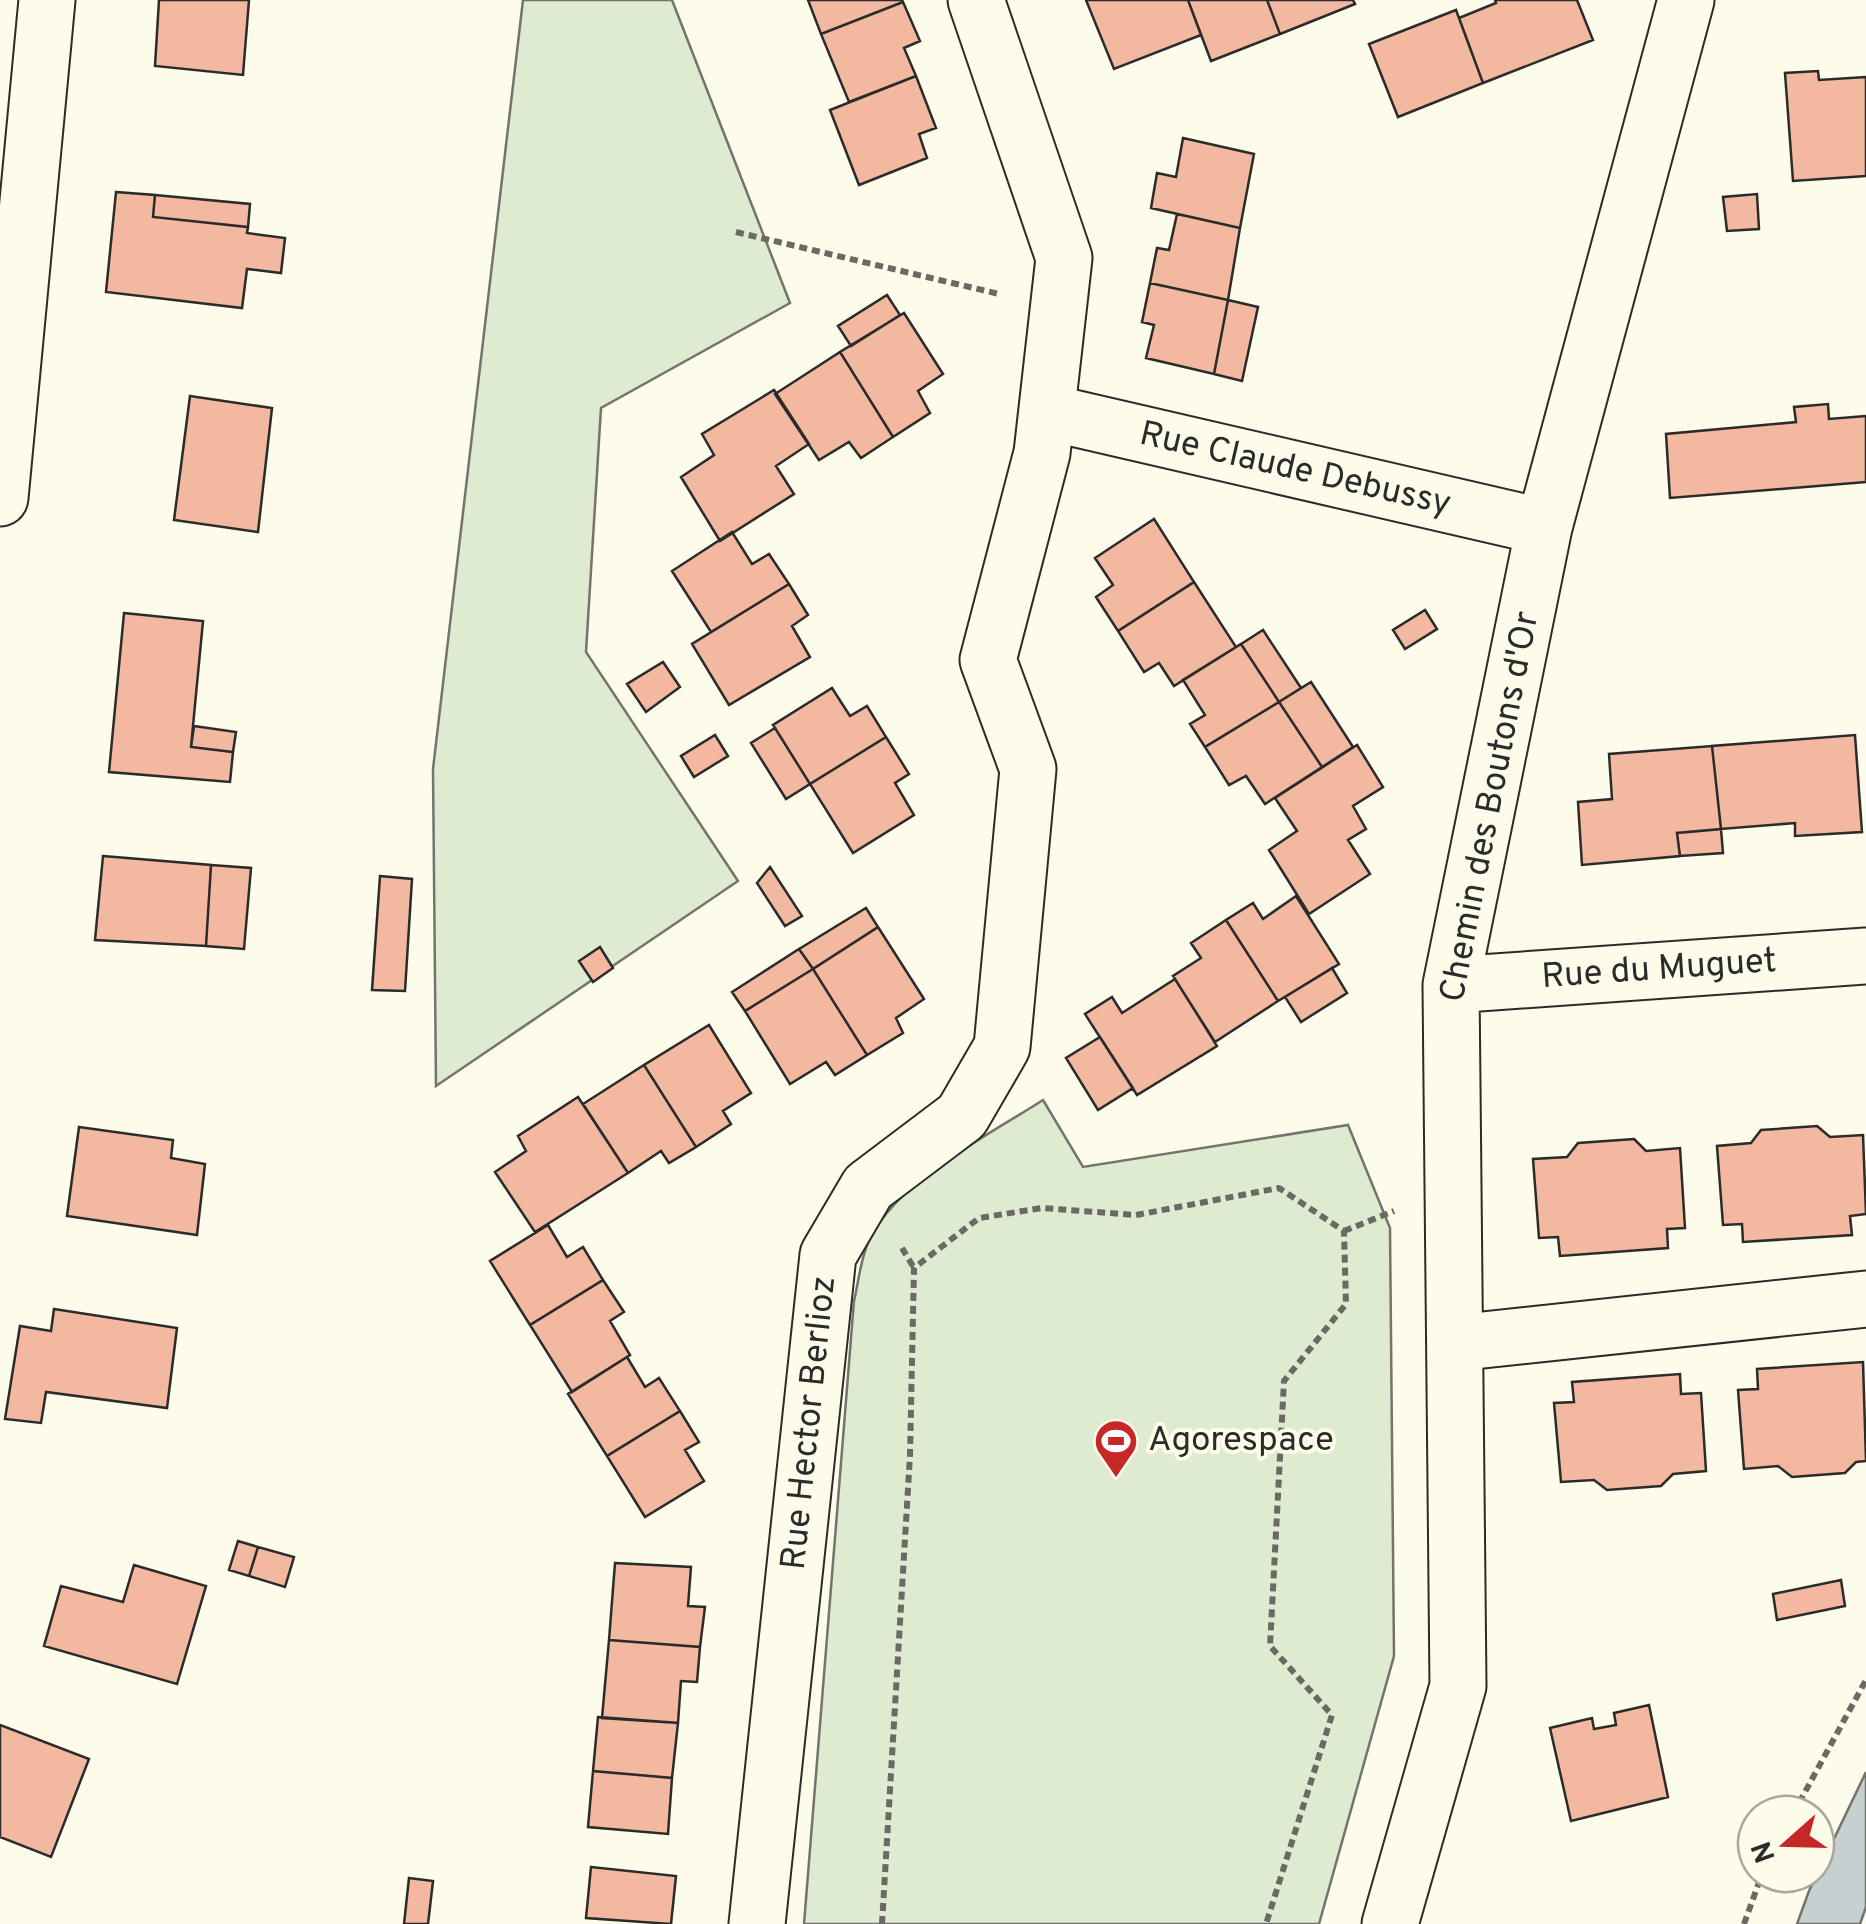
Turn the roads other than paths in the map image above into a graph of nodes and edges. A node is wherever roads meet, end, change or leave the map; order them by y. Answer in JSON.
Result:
{"nodes":[{"id":1,"x":48,"y":0,"type":"edge"},
{"id":2,"x":976,"y":0,"type":"edge"},
{"id":3,"x":1686,"y":0,"type":"edge"},
{"id":4,"x":1047,"y":412,"type":"junction"},
{"id":5,"x":0,"y":498,"type":"edge"},
{"id":6,"x":1544,"y":528,"type":"junction"},
{"id":7,"x":1866,"y":956,"type":"edge"},
{"id":8,"x":1451,"y":985,"type":"junction"},
{"id":9,"x":1866,"y":1299,"type":"edge"},
{"id":10,"x":1455,"y":1344,"type":"junction"},
{"id":11,"x":757,"y":1924,"type":"edge"},
{"id":12,"x":1390,"y":1924,"type":"edge"}],
"edges":[{"from":1,"to":5,"type":"street"},
{"from":2,"to":4,"type":"street","name":"Rue Hector Berlioz"},
{"from":3,"to":6,"type":"street","name":"Chemin des Boutons d'Or"},
{"from":4,"to":6,"type":"street","name":"Rue Claude Debussy"},
{"from":4,"to":11,"type":"street","name":"Rue Hector Berlioz"},
{"from":6,"to":8,"type":"street","name":"Chemin des Boutons d'Or"},
{"from":7,"to":8,"type":"street","name":"Rue du Muguet"},
{"from":8,"to":10,"type":"street","name":"Chemin des Boutons d'Or"},
{"from":9,"to":10,"type":"street"},
{"from":10,"to":12,"type":"street","name":"Chemin des Boutons d'Or"}]}
